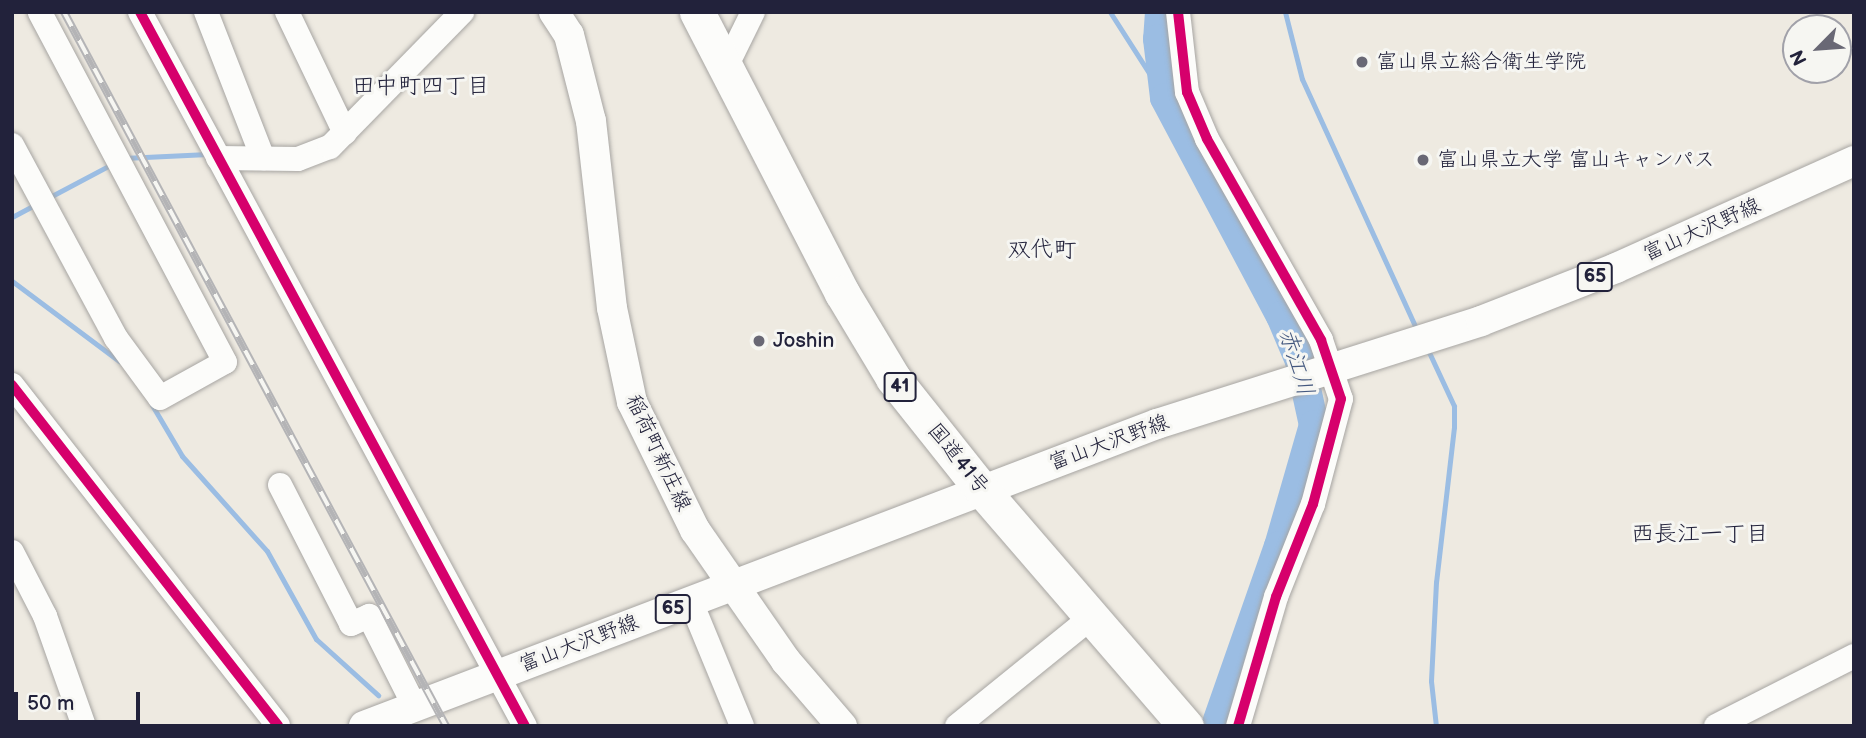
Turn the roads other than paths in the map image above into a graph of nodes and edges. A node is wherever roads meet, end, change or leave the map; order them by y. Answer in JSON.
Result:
{"nodes":[{"id":1,"x":40,"y":12,"type":"edge"},
{"id":2,"x":140,"y":12,"type":"edge"},
{"id":3,"x":206,"y":12,"type":"edge"},
{"id":4,"x":288,"y":12,"type":"edge"},
{"id":5,"x":461,"y":12,"type":"edge"},
{"id":6,"x":554,"y":12,"type":"edge"},
{"id":7,"x":697,"y":12,"type":"edge"},
{"id":8,"x":753,"y":12,"type":"edge"},
{"id":9,"x":1178,"y":12,"type":"edge"},
{"id":10,"x":726,"y":67,"type":"junction"},
{"id":11,"x":345,"y":133,"type":"junction"},
{"id":12,"x":12,"y":145,"type":"edge"},
{"id":13,"x":218,"y":158,"type":"junction"},
{"id":14,"x":263,"y":158,"type":"junction"},
{"id":15,"x":1854,"y":161,"type":"edge"},
{"id":16,"x":1329,"y":371,"type":"junction"},
{"id":17,"x":12,"y":385,"type":"edge"},
{"id":18,"x":280,"y":485,"type":"dead end"},
{"id":19,"x":982,"y":490,"type":"junction"},
{"id":20,"x":12,"y":552,"type":"edge"},
{"id":21,"x":736,"y":586,"type":"junction"},
{"id":22,"x":691,"y":602,"type":"junction"},
{"id":23,"x":1093,"y":616,"type":"junction"},
{"id":24,"x":1854,"y":656,"type":"edge"},
{"id":25,"x":498,"y":675,"type":"junction"},
{"id":26,"x":415,"y":707,"type":"junction"},
{"id":27,"x":1181,"y":720,"type":"edge"},
{"id":28,"x":84,"y":726,"type":"edge"},
{"id":29,"x":278,"y":726,"type":"edge"},
{"id":30,"x":364,"y":726,"type":"edge"},
{"id":31,"x":525,"y":726,"type":"edge"},
{"id":32,"x":742,"y":726,"type":"edge"},
{"id":33,"x":842,"y":726,"type":"edge"},
{"id":34,"x":957,"y":726,"type":"edge"},
{"id":35,"x":1238,"y":726,"type":"edge"},
{"id":36,"x":1716,"y":726,"type":"edge"}],
"edges":[{"from":1,"to":12,"type":"street"},
{"from":2,"to":13,"type":"street"},
{"from":3,"to":14,"type":"street"},
{"from":4,"to":11,"type":"street"},
{"from":5,"to":11,"type":"street"},
{"from":6,"to":21,"type":"main road","name":"稲荷町新庄線"},
{"from":7,"to":10,"type":"highway","name":"国道41号","number":"41"},
{"from":8,"to":10,"type":"street"},
{"from":9,"to":16,"type":"street"},
{"from":10,"to":19,"type":"highway","name":"国道41号","number":"41"},
{"from":11,"to":14,"type":"street"},
{"from":13,"to":14,"type":"street"},
{"from":13,"to":25,"type":"street"},
{"from":15,"to":16,"type":"main road","name":"富山大沢野線","number":"65"},
{"from":16,"to":19,"type":"main road","name":"富山大沢野線","number":"65"},
{"from":16,"to":35,"type":"street"},
{"from":17,"to":29,"type":"street"},
{"from":18,"to":26,"type":"street"},
{"from":19,"to":21,"type":"main road","name":"富山大沢野線","number":"65"},
{"from":19,"to":23,"type":"highway","name":"国道41号","number":"41"},
{"from":20,"to":28,"type":"street"},
{"from":21,"to":22,"type":"main road","name":"富山大沢野線","number":"65"},
{"from":21,"to":33,"type":"main road","name":"稲荷町新庄線"},
{"from":22,"to":25,"type":"main road","name":"富山大沢野線","number":"65"},
{"from":22,"to":32,"type":"street"},
{"from":23,"to":27,"type":"highway","name":"国道41号","number":"41"},
{"from":23,"to":34,"type":"street"},
{"from":24,"to":36,"type":"street"},
{"from":25,"to":26,"type":"main road","name":"富山大沢野線","number":"65"},
{"from":25,"to":31,"type":"street"},
{"from":26,"to":30,"type":"main road","name":"富山大沢野線","number":"65"}]}
